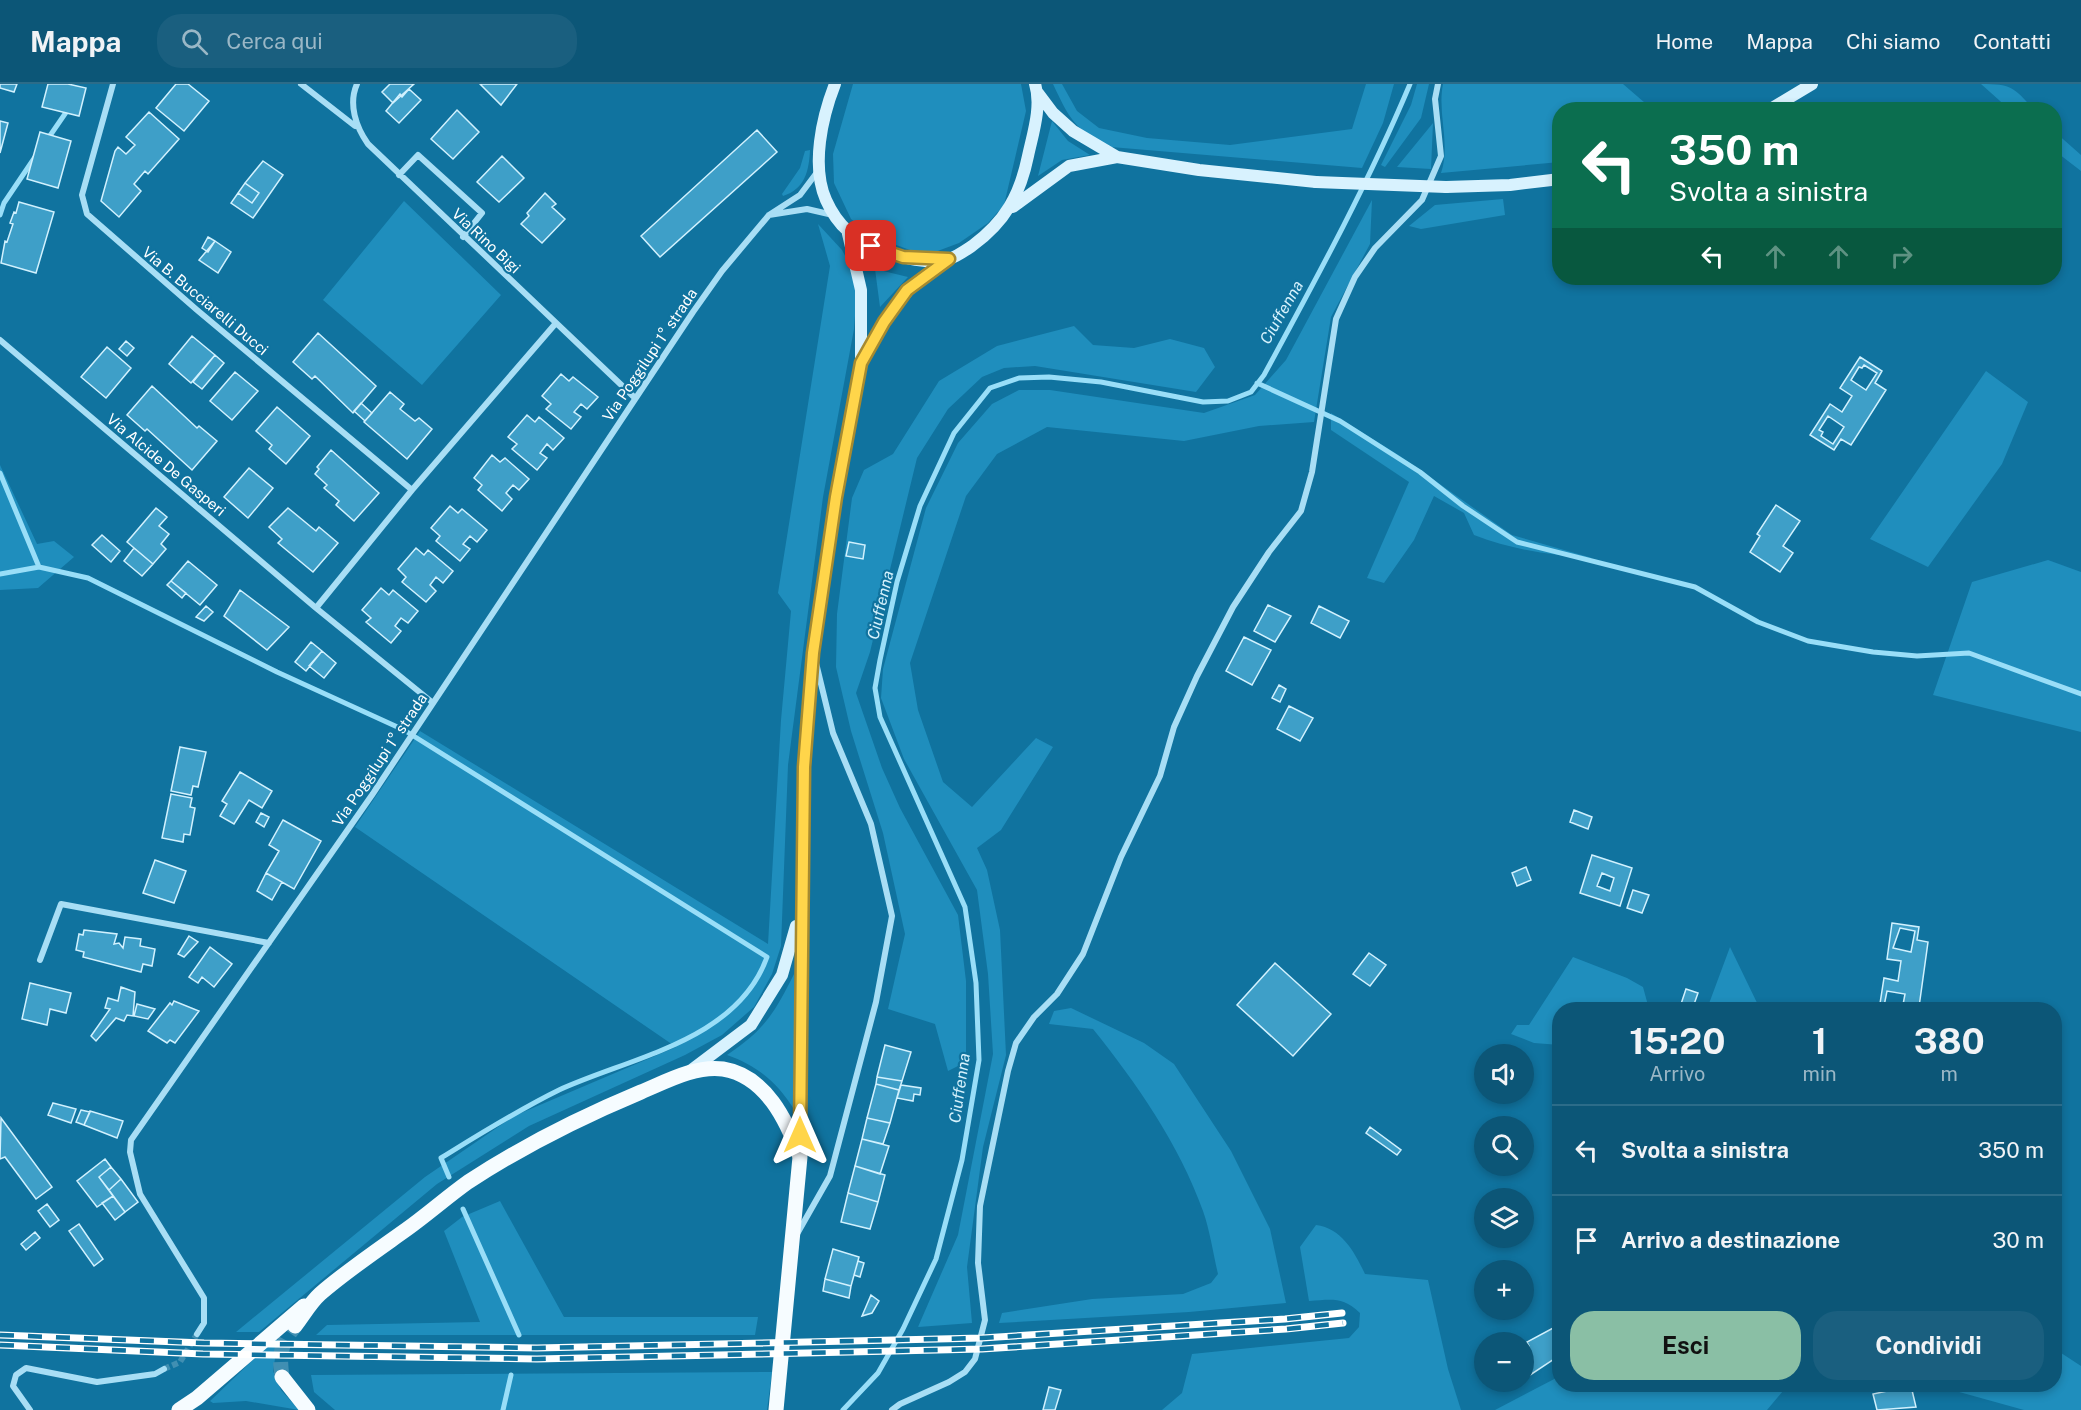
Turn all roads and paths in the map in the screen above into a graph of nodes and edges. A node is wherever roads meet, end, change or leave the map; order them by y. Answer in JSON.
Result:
{"nodes":[{"id":1,"x":113,"y":84,"type":"edge"},
{"id":2,"x":301,"y":84,"type":"edge"},
{"id":3,"x":357,"y":84,"type":"edge"},
{"id":4,"x":1438,"y":84,"type":"edge"},
{"id":5,"x":1812,"y":84,"type":"edge"},
{"id":6,"x":831,"y":87,"type":"edge"},
{"id":7,"x":1036,"y":88,"type":"edge"},
{"id":8,"x":1782,"y":102,"type":"edge"},
{"id":9,"x":355,"y":126,"type":"junction"},
{"id":10,"x":1117,"y":157,"type":"junction"},
{"id":11,"x":819,"y":170,"type":"junction"},
{"id":12,"x":399,"y":175,"type":"junction"},
{"id":13,"x":1552,"y":180,"type":"edge"},
{"id":14,"x":1010,"y":209,"type":"junction"},
{"id":15,"x":769,"y":215,"type":"junction"},
{"id":16,"x":835,"y":216,"type":"junction"},
{"id":17,"x":848,"y":234,"type":"junction"},
{"id":18,"x":463,"y":237,"type":"junction"},
{"id":19,"x":949,"y":259,"type":"junction"},
{"id":20,"x":556,"y":323,"type":"junction"},
{"id":21,"x":0,"y":340,"type":"edge"},
{"id":22,"x":861,"y":363,"type":"junction"},
{"id":23,"x":635,"y":398,"type":"junction"},
{"id":24,"x":412,"y":490,"type":"junction"},
{"id":25,"x":316,"y":608,"type":"junction"},
{"id":26,"x":813,"y":653,"type":"junction"},
{"id":27,"x":433,"y":703,"type":"junction"},
{"id":28,"x":800,"y":913,"type":"junction"},
{"id":29,"x":269,"y":943,"type":"junction"},
{"id":30,"x":40,"y":960,"type":"dead end"},
{"id":31,"x":684,"y":1075,"type":"junction"},
{"id":32,"x":800,"y":1157,"type":"junction"},
{"id":33,"x":792,"y":1242,"type":"junction"},
{"id":34,"x":318,"y":1295,"type":"junction"},
{"id":35,"x":295,"y":1326,"type":"tunnel mouth"},
{"id":36,"x":197,"y":1334,"type":"tunnel mouth"},
{"id":37,"x":164,"y":1370,"type":"tunnel mouth"},
{"id":38,"x":282,"y":1377,"type":"tunnel mouth"},
{"id":39,"x":30,"y":1410,"type":"edge"},
{"id":40,"x":179,"y":1410,"type":"edge"},
{"id":41,"x":308,"y":1410,"type":"edge"},
{"id":42,"x":776,"y":1410,"type":"edge"},
{"id":43,"x":892,"y":1410,"type":"edge"}],
"edges":[{"from":1,"to":24,"type":"street","name":"Via B. Bucciarelli Ducci"},
{"from":2,"to":9,"type":"street","name":"Via Rino Bigi"},
{"from":3,"to":9,"type":"street"},
{"from":4,"to":43,"type":"street"},
{"from":5,"to":8,"type":"main road"},
{"from":6,"to":11,"type":"main road"},
{"from":7,"to":10,"type":"main road"},
{"from":7,"to":14,"type":"main road"},
{"from":9,"to":12,"type":"street","name":"Via Rino Bigi"},
{"from":10,"to":13,"type":"main road","bridge":true},
{"from":10,"to":14,"type":"main road"},
{"from":11,"to":15,"type":"street","name":"Via Poggilupi 1° strada"},
{"from":11,"to":16,"type":"main road"},
{"from":12,"to":18,"type":"street","name":"Via Rino Bigi"},
{"from":12,"to":18,"type":"street"},
{"from":14,"to":19,"type":"main road"},
{"from":15,"to":16,"type":"street"},
{"from":15,"to":23,"type":"street","name":"Via Poggilupi 1° strada"},
{"from":16,"to":17,"type":"main road"},
{"from":17,"to":19,"type":"main road"},
{"from":17,"to":22,"type":"main road"},
{"from":18,"to":20,"type":"street","name":"Via Rino Bigi"},
{"from":19,"to":22,"type":"main road"},
{"from":20,"to":23,"type":"street","name":"Via Rino Bigi"},
{"from":20,"to":24,"type":"street"},
{"from":21,"to":25,"type":"street","name":"Via Alcide De Gasperi"},
{"from":22,"to":26,"type":"main road"},
{"from":23,"to":27,"type":"street","name":"Via Poggilupi 1° strada"},
{"from":24,"to":25,"type":"street"},
{"from":25,"to":27,"type":"street","name":"Via Alcide De Gasperi"},
{"from":26,"to":28,"type":"main road"},
{"from":26,"to":33,"type":"street"},
{"from":27,"to":29,"type":"street","name":"Via Poggilupi 1° strada"},
{"from":28,"to":31,"type":"main road"},
{"from":28,"to":32,"type":"main road"},
{"from":29,"to":30,"type":"street"},
{"from":29,"to":36,"type":"street","name":"Via Poggilupi 1° strada"},
{"from":31,"to":32,"type":"main road"},
{"from":31,"to":34,"type":"main road"},
{"from":32,"to":33,"type":"main road"},
{"from":33,"to":42,"type":"main road"},
{"from":34,"to":35,"type":"main road"},
{"from":34,"to":40,"type":"main road"},
{"from":37,"to":39,"type":"street"},
{"from":38,"to":41,"type":"main road"}]}
